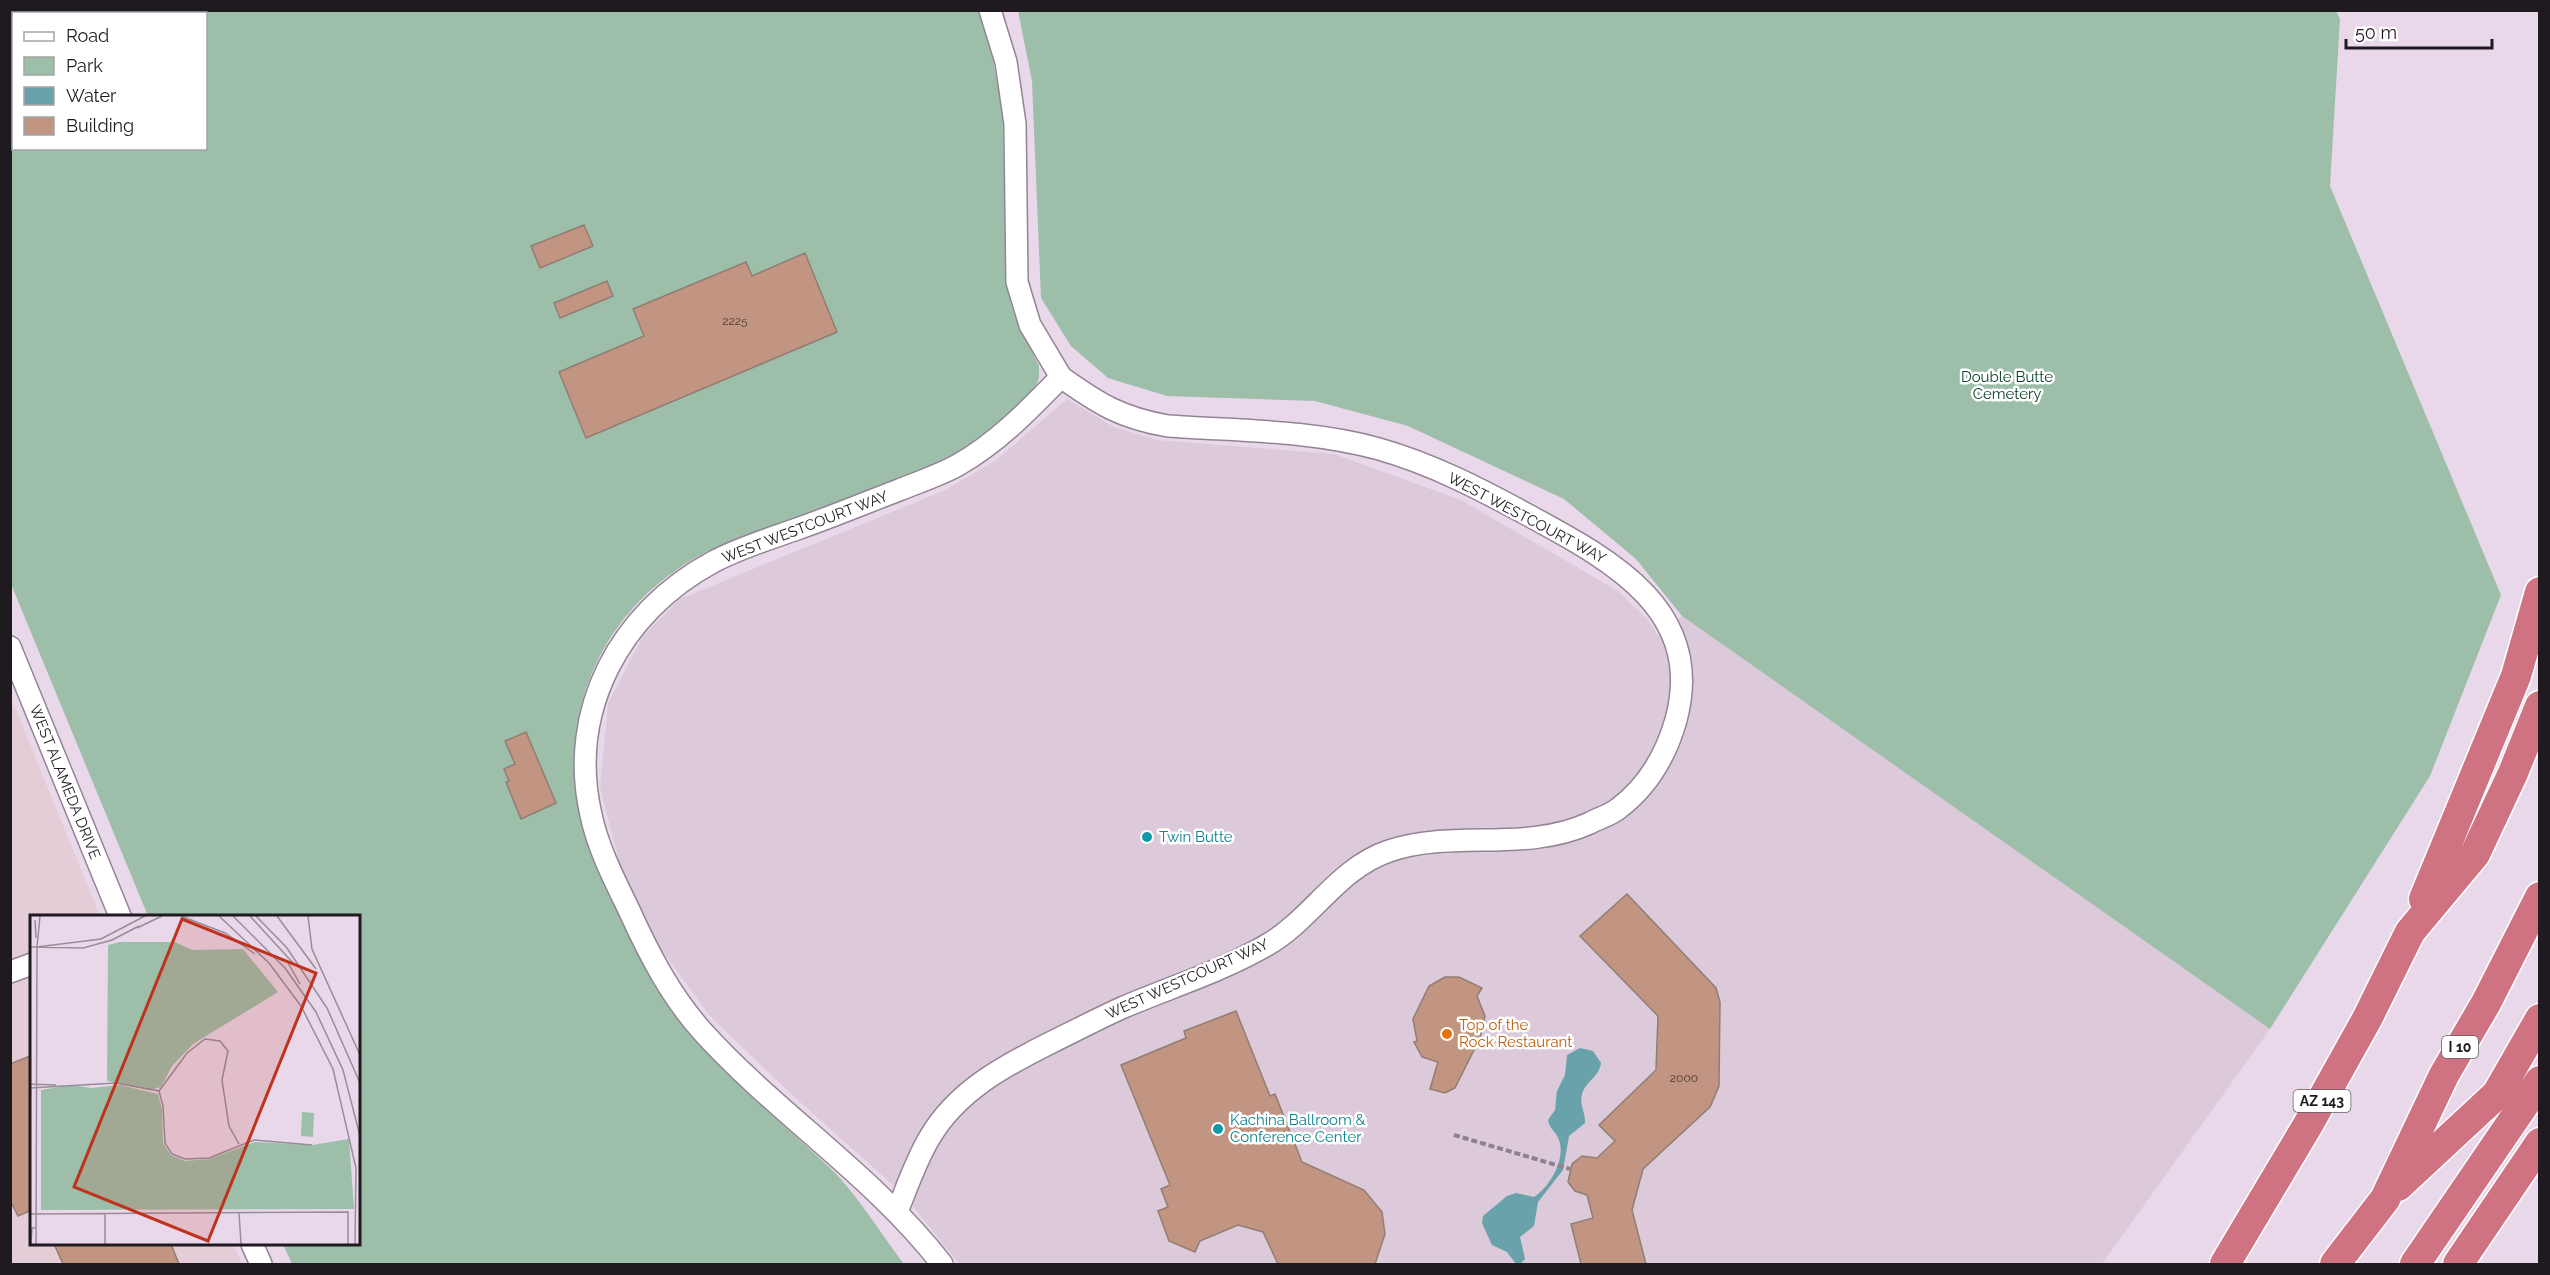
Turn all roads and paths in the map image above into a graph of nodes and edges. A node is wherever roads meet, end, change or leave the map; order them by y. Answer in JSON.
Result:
{"nodes":[{"id":1,"x":990,"y":10,"type":"edge"},
{"id":2,"x":1061,"y":377,"type":"junction"},
{"id":3,"x":2540,"y":592,"type":"edge"},
{"id":4,"x":10,"y":647,"type":"edge"},
{"id":5,"x":19,"y":690,"type":"edge"},
{"id":6,"x":2540,"y":706,"type":"edge"},
{"id":7,"x":2540,"y":897,"type":"edge"},
{"id":8,"x":120,"y":915,"type":"edge"},
{"id":9,"x":2410,"y":932,"type":"junction"},
{"id":10,"x":30,"y":965,"type":"edge"},
{"id":11,"x":10,"y":972,"type":"edge"},
{"id":12,"x":2540,"y":1019,"type":"edge"},
{"id":13,"x":2540,"y":1081,"type":"edge"},
{"id":14,"x":1454,"y":1135,"type":"dead end"},
{"id":15,"x":2540,"y":1143,"type":"edge"},
{"id":16,"x":1570,"y":1169,"type":"dead end"},
{"id":17,"x":2385,"y":1198,"type":"junction"},
{"id":18,"x":897,"y":1212,"type":"junction"},
{"id":19,"x":252,"y":1245,"type":"edge"},
{"id":20,"x":261,"y":1264,"type":"edge"},
{"id":21,"x":942,"y":1264,"type":"edge"},
{"id":22,"x":2225,"y":1264,"type":"edge"},
{"id":23,"x":2335,"y":1264,"type":"edge"},
{"id":24,"x":2415,"y":1264,"type":"edge"},
{"id":25,"x":2458,"y":1264,"type":"edge"}],
"edges":[{"from":1,"to":2,"type":"street","name":"WEST WESTCOURT WAY"},
{"from":2,"to":18,"type":"street","name":"WEST WESTCOURT WAY"},
{"from":2,"to":18,"type":"street","name":"WEST WESTCOURT WAY"},
{"from":3,"to":9,"type":"highway"},
{"from":4,"to":5,"type":"street","name":"WEST ALAMEDA DRIVE"},
{"from":5,"to":8,"type":"street","name":"WEST ALAMEDA DRIVE"},
{"from":6,"to":9,"type":"highway","number":"AZ 143"},
{"from":7,"to":17,"type":"highway","number":"I 10"},
{"from":9,"to":22,"type":"highway","number":"AZ 143"},
{"from":10,"to":11,"type":"street"},
{"from":12,"to":17,"type":"highway"},
{"from":13,"to":24,"type":"highway"},
{"from":14,"to":16,"type":"path"},
{"from":15,"to":25,"type":"highway"},
{"from":17,"to":23,"type":"highway","number":"I 10"},
{"from":18,"to":21,"type":"street","name":"WEST WESTCOURT WAY"},
{"from":19,"to":20,"type":"street"}]}
